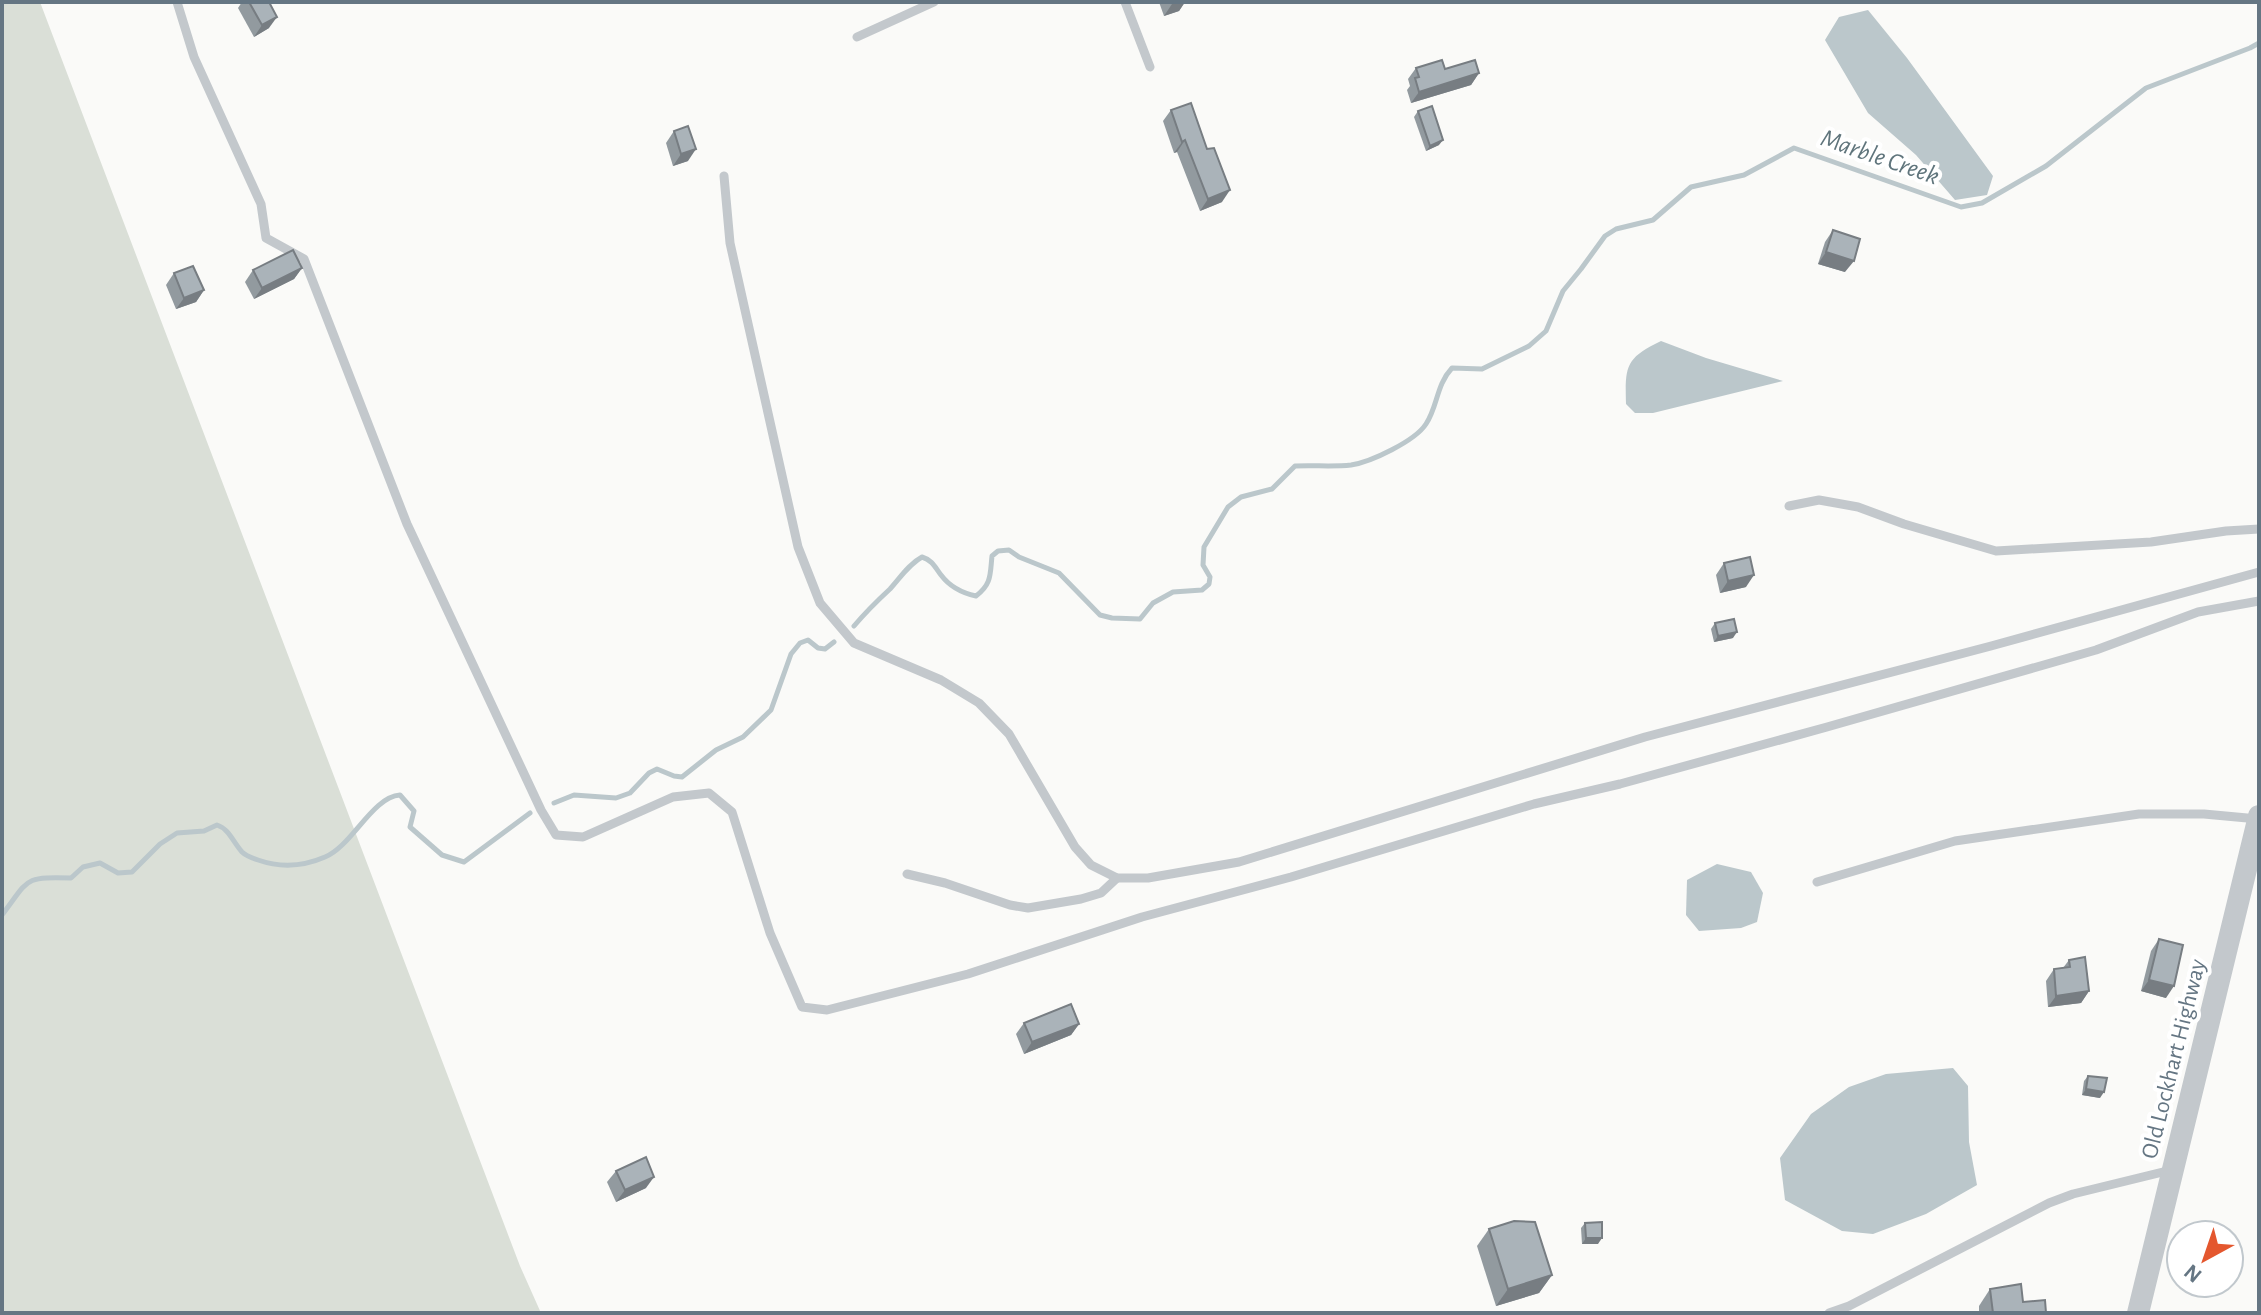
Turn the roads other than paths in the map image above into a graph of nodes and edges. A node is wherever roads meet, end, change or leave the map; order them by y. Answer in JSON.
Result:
{"nodes":[{"id":1,"x":177,"y":2,"type":"edge"},
{"id":2,"x":934,"y":2,"type":"edge"},
{"id":3,"x":1125,"y":2,"type":"edge"},
{"id":4,"x":857,"y":37,"type":"dead end"},
{"id":5,"x":1150,"y":67,"type":"dead end"},
{"id":6,"x":724,"y":176,"type":"dead end"},
{"id":7,"x":1789,"y":506,"type":"dead end"},
{"id":8,"x":2259,"y":529,"type":"edge"},
{"id":9,"x":2259,"y":572,"type":"edge"},
{"id":10,"x":2259,"y":601,"type":"edge"},
{"id":11,"x":2259,"y":817,"type":"edge"},
{"id":12,"x":907,"y":874,"type":"dead end"},
{"id":13,"x":1117,"y":878,"type":"junction"},
{"id":14,"x":1817,"y":882,"type":"dead end"},
{"id":15,"x":2174,"y":1169,"type":"junction"},
{"id":16,"x":1829,"y":1313,"type":"edge"},
{"id":17,"x":2138,"y":1313,"type":"edge"}],
"edges":[{"from":1,"to":10,"type":"lane"},
{"from":2,"to":4,"type":"lane"},
{"from":3,"to":5,"type":"lane"},
{"from":6,"to":13,"type":"lane"},
{"from":7,"to":8,"type":"lane"},
{"from":9,"to":13,"type":"lane"},
{"from":11,"to":14,"type":"lane"},
{"from":11,"to":15,"type":"street","name":"Old Lockhart Highway"},
{"from":12,"to":13,"type":"lane"},
{"from":15,"to":16,"type":"lane"},
{"from":15,"to":17,"type":"street","name":"Old Lockhart Highway"}]}
